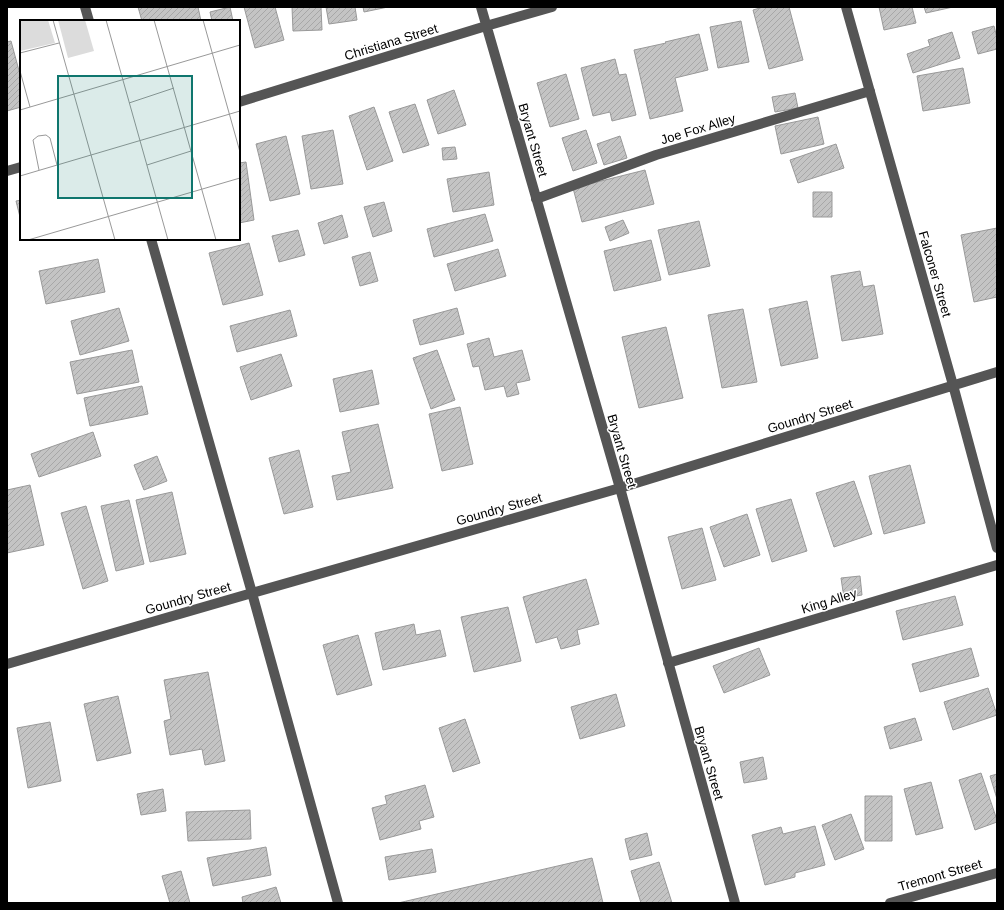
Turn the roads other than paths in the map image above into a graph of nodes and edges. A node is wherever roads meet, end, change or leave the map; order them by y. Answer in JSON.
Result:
{"nodes":[{"id":1,"x":85,"y":7,"type":"edge"},
{"id":2,"x":481,"y":7,"type":"edge"},
{"id":3,"x":552,"y":7,"type":"edge"},
{"id":4,"x":846,"y":7,"type":"edge"},
{"id":5,"x":89,"y":20,"type":"edge"},
{"id":6,"x":486,"y":26,"type":"junction"},
{"id":7,"x":870,"y":91,"type":"junction"},
{"id":8,"x":240,"y":102,"type":"edge"},
{"id":9,"x":20,"y":167,"type":"edge"},
{"id":10,"x":7,"y":171,"type":"edge"},
{"id":11,"x":536,"y":199,"type":"junction"},
{"id":12,"x":151,"y":240,"type":"edge"},
{"id":13,"x":997,"y":372,"type":"edge"},
{"id":14,"x":953,"y":385,"type":"junction"},
{"id":15,"x":620,"y":488,"type":"junction"},
{"id":16,"x":997,"y":548,"type":"edge"},
{"id":17,"x":997,"y":565,"type":"edge"},
{"id":18,"x":252,"y":593,"type":"junction"},
{"id":19,"x":668,"y":663,"type":"junction"},
{"id":20,"x":7,"y":664,"type":"edge"},
{"id":21,"x":997,"y":873,"type":"edge"},
{"id":22,"x":338,"y":903,"type":"edge"},
{"id":23,"x":735,"y":903,"type":"edge"},
{"id":24,"x":890,"y":903,"type":"edge"}],
"edges":[{"from":1,"to":5,"type":"street"},
{"from":2,"to":6,"type":"street","name":"Bryant Street"},
{"from":3,"to":6,"type":"street","name":"Christiana Street"},
{"from":4,"to":7,"type":"street","name":"Falconer Street"},
{"from":6,"to":8,"type":"street","name":"Christiana Street"},
{"from":6,"to":11,"type":"street","name":"Bryant Street"},
{"from":7,"to":11,"type":"street","name":"Joe Fox Alley"},
{"from":7,"to":14,"type":"street","name":"Falconer Street"},
{"from":9,"to":10,"type":"street"},
{"from":11,"to":15,"type":"street","name":"Bryant Street"},
{"from":12,"to":18,"type":"street"},
{"from":13,"to":14,"type":"street","name":"Goundry Street"},
{"from":14,"to":15,"type":"street","name":"Goundry Street"},
{"from":14,"to":16,"type":"street","name":"Falconer Street"},
{"from":15,"to":18,"type":"street","name":"Goundry Street"},
{"from":15,"to":19,"type":"street","name":"Bryant Street"},
{"from":17,"to":19,"type":"street","name":"King Alley"},
{"from":18,"to":20,"type":"street","name":"Goundry Street"},
{"from":18,"to":22,"type":"street"},
{"from":19,"to":23,"type":"street","name":"Bryant Street"},
{"from":21,"to":24,"type":"street","name":"Tremont Street"}]}
